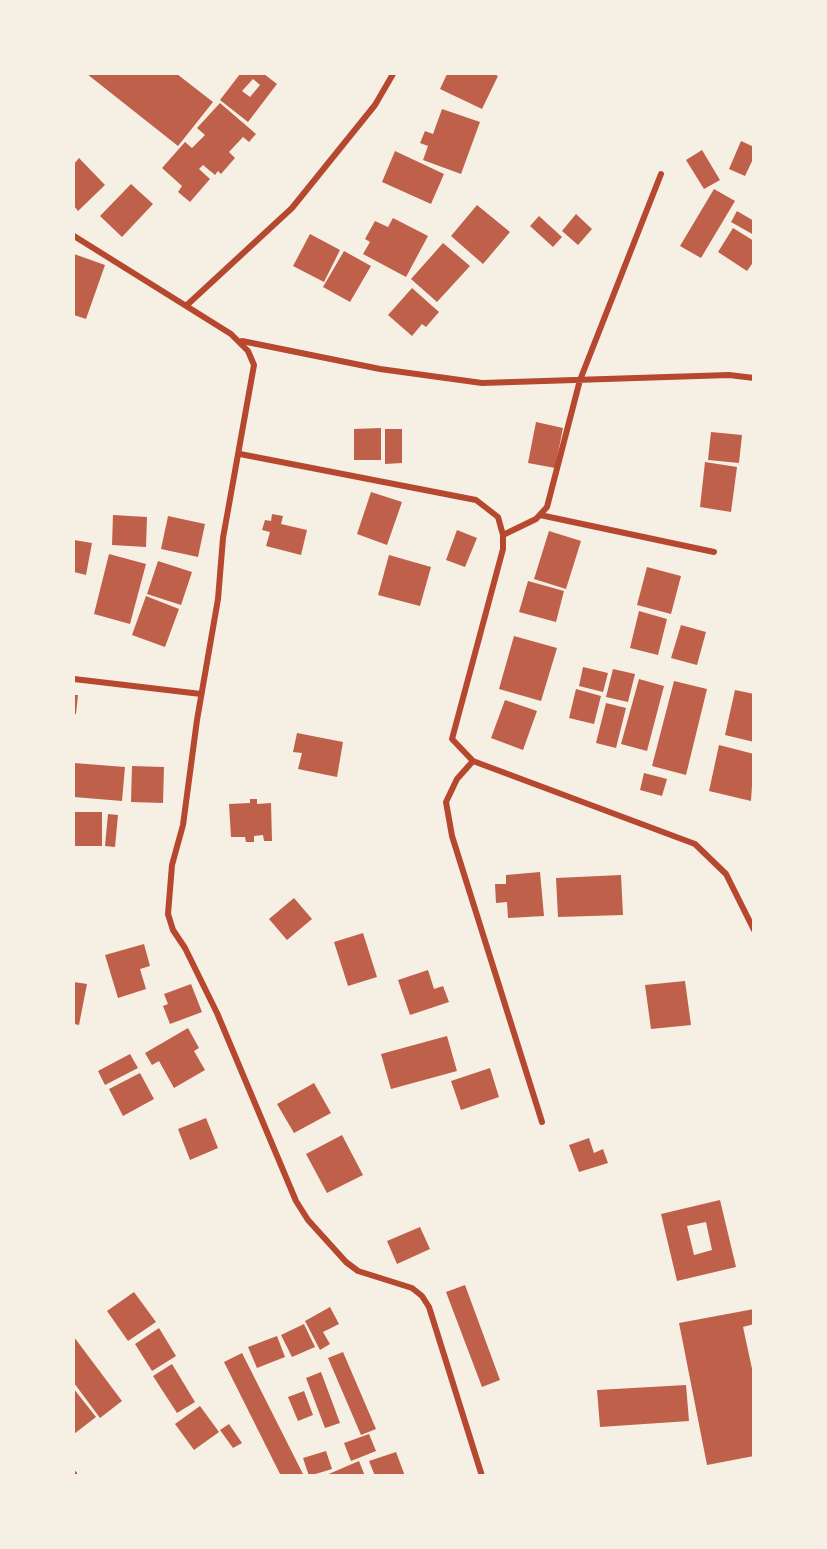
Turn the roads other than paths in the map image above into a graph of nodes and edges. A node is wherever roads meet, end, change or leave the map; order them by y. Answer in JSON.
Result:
{"nodes":[{"id":1,"x":393,"y":74,"type":"edge"},
{"id":2,"x":661,"y":174,"type":"dead end"},
{"id":3,"x":74,"y":236,"type":"edge"},
{"id":4,"x":187,"y":305,"type":"junction"},
{"id":5,"x":241,"y":341,"type":"junction"},
{"id":6,"x":753,"y":378,"type":"edge"},
{"id":7,"x":580,"y":380,"type":"junction"},
{"id":8,"x":240,"y":454,"type":"junction"},
{"id":9,"x":540,"y":515,"type":"junction"},
{"id":10,"x":503,"y":535,"type":"junction"},
{"id":11,"x":714,"y":552,"type":"dead end"},
{"id":12,"x":74,"y":679,"type":"edge"},
{"id":13,"x":201,"y":694,"type":"junction"},
{"id":14,"x":473,"y":761,"type":"junction"},
{"id":15,"x":753,"y":930,"type":"edge"},
{"id":16,"x":542,"y":1122,"type":"dead end"},
{"id":17,"x":482,"y":1476,"type":"edge"}],
"edges":[{"from":1,"to":4,"type":"street"},
{"from":2,"to":7,"type":"street"},
{"from":3,"to":4,"type":"street"},
{"from":4,"to":5,"type":"street"},
{"from":5,"to":7,"type":"street"},
{"from":5,"to":8,"type":"street"},
{"from":6,"to":7,"type":"street"},
{"from":7,"to":9,"type":"street"},
{"from":8,"to":10,"type":"street"},
{"from":8,"to":13,"type":"street"},
{"from":9,"to":10,"type":"street"},
{"from":9,"to":11,"type":"street"},
{"from":10,"to":14,"type":"street"},
{"from":12,"to":13,"type":"street"},
{"from":13,"to":17,"type":"street"},
{"from":14,"to":15,"type":"street"},
{"from":14,"to":16,"type":"street"}]}
